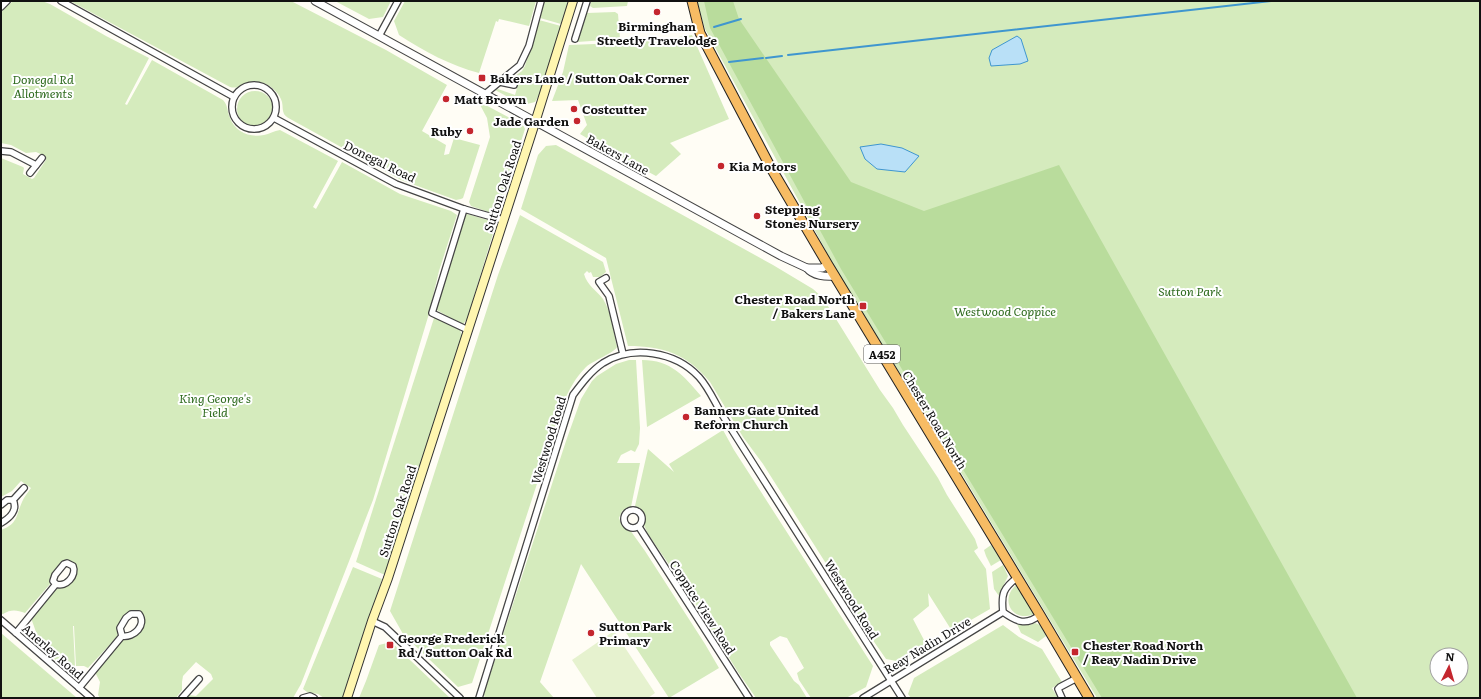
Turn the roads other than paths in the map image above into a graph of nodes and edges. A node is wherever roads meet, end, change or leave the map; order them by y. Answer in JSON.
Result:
{"nodes":[{"id":1,"x":7,"y":1,"type":"edge"},
{"id":2,"x":61,"y":1,"type":"edge"},
{"id":3,"x":315,"y":1,"type":"edge"},
{"id":4,"x":398,"y":1,"type":"edge"},
{"id":5,"x":541,"y":1,"type":"edge"},
{"id":6,"x":573,"y":1,"type":"edge"},
{"id":7,"x":587,"y":1,"type":"edge"},
{"id":8,"x":692,"y":1,"type":"edge"},
{"id":9,"x":1,"y":7,"type":"edge"},
{"id":10,"x":565,"y":26,"type":"junction"},
{"id":11,"x":578,"y":30,"type":"junction"},
{"id":12,"x":379,"y":36,"type":"junction"},
{"id":13,"x":575,"y":39,"type":"dead end"},
{"id":14,"x":500,"y":82,"type":"junction"},
{"id":15,"x":514,"y":85,"type":"dead end"},
{"id":16,"x":485,"y":94,"type":"junction"},
{"id":17,"x":234,"y":97,"type":"junction"},
{"id":18,"x":274,"y":118,"type":"junction"},
{"id":19,"x":536,"y":122,"type":"junction"},
{"id":20,"x":1,"y":151,"type":"edge"},
{"id":21,"x":42,"y":158,"type":"dead end"},
{"id":22,"x":36,"y":165,"type":"junction"},
{"id":23,"x":30,"y":173,"type":"dead end"},
{"id":24,"x":464,"y":209,"type":"junction"},
{"id":25,"x":503,"y":220,"type":"junction"},
{"id":26,"x":828,"y":265,"type":"junction"},
{"id":27,"x":807,"y":268,"type":"junction"},
{"id":28,"x":835,"y":276,"type":"junction"},
{"id":29,"x":594,"y":277,"type":"dead end"},
{"id":30,"x":606,"y":278,"type":"dead end"},
{"id":31,"x":599,"y":282,"type":"junction"},
{"id":32,"x":468,"y":330,"type":"junction"},
{"id":33,"x":623,"y":354,"type":"junction"},
{"id":34,"x":24,"y":488,"type":"dead end"},
{"id":35,"x":13,"y":500,"type":"junction"},
{"id":36,"x":1,"y":505,"type":"edge"},
{"id":37,"x":1,"y":523,"type":"edge"},
{"id":38,"x":639,"y":528,"type":"dead end"},
{"id":39,"x":1018,"y":577,"type":"junction"},
{"id":40,"x":56,"y":584,"type":"dead end"},
{"id":41,"x":1003,"y":612,"type":"junction"},
{"id":42,"x":1040,"y":615,"type":"junction"},
{"id":43,"x":1,"y":620,"type":"edge"},
{"id":44,"x":372,"y":621,"type":"junction"},
{"id":45,"x":16,"y":632,"type":"junction"},
{"id":46,"x":122,"y":636,"type":"junction"},
{"id":47,"x":1077,"y":678,"type":"junction"},
{"id":48,"x":199,"y":679,"type":"dead end"},
{"id":49,"x":891,"y":680,"type":"junction"},
{"id":50,"x":79,"y":688,"type":"junction"},
{"id":51,"x":91,"y":698,"type":"edge"},
{"id":52,"x":182,"y":698,"type":"edge"},
{"id":53,"x":304,"y":698,"type":"edge"},
{"id":54,"x":314,"y":698,"type":"edge"},
{"id":55,"x":347,"y":698,"type":"edge"},
{"id":56,"x":460,"y":698,"type":"edge"},
{"id":57,"x":479,"y":698,"type":"edge"},
{"id":58,"x":749,"y":698,"type":"edge"},
{"id":59,"x":863,"y":698,"type":"edge"},
{"id":60,"x":902,"y":698,"type":"edge"},
{"id":61,"x":1062,"y":698,"type":"edge"},
{"id":62,"x":1089,"y":698,"type":"edge"}],
"edges":[{"from":1,"to":9,"type":"street"},
{"from":2,"to":17,"type":"street"},
{"from":3,"to":12,"type":"street","name":"Bakers Lane"},
{"from":4,"to":12,"type":"street"},
{"from":5,"to":14,"type":"street"},
{"from":6,"to":10,"type":"main road","name":"Sutton Oak Road"},
{"from":7,"to":11,"type":"street"},
{"from":8,"to":26,"type":"highway","name":"Chester Road North","number":"A452"},
{"from":10,"to":11,"type":"street"},
{"from":10,"to":19,"type":"main road","name":"Sutton Oak Road"},
{"from":11,"to":13,"type":"street"},
{"from":12,"to":16,"type":"street","name":"Bakers Lane"},
{"from":14,"to":15,"type":"street"},
{"from":14,"to":16,"type":"street"},
{"from":16,"to":19,"type":"street","name":"Bakers Lane"},
{"from":17,"to":18,"type":"street"},
{"from":17,"to":18,"type":"street"},
{"from":18,"to":24,"type":"street","name":"Donegal Road"},
{"from":19,"to":25,"type":"main road","name":"Sutton Oak Road"},
{"from":19,"to":27,"type":"street","name":"Bakers Lane"},
{"from":20,"to":22,"type":"street"},
{"from":21,"to":22,"type":"street"},
{"from":22,"to":23,"type":"street"},
{"from":24,"to":25,"type":"street","name":"Donegal Road"},
{"from":24,"to":32,"type":"street"},
{"from":25,"to":32,"type":"main road","name":"Sutton Oak Road"},
{"from":26,"to":27,"type":"street"},
{"from":26,"to":28,"type":"highway","name":"Chester Road North","number":"A452"},
{"from":27,"to":28,"type":"street","name":"Bakers Lane"},
{"from":28,"to":39,"type":"highway","name":"Chester Road North","number":"A452"},
{"from":29,"to":31,"type":"street"},
{"from":30,"to":31,"type":"street"},
{"from":31,"to":33,"type":"street"},
{"from":32,"to":44,"type":"main road","name":"Sutton Oak Road"},
{"from":33,"to":49,"type":"street","name":"Westwood Road"},
{"from":33,"to":57,"type":"street","name":"Westwood Road"},
{"from":34,"to":35,"type":"street"},
{"from":35,"to":36,"type":"street"},
{"from":35,"to":37,"type":"street"},
{"from":38,"to":58,"type":"street","name":"Coppice View Road"},
{"from":39,"to":41,"type":"street"},
{"from":39,"to":42,"type":"highway","name":"Chester Road North","number":"A452"},
{"from":40,"to":45,"type":"street"},
{"from":41,"to":42,"type":"street"},
{"from":41,"to":49,"type":"street","name":"Reay Nadin Drive"},
{"from":42,"to":47,"type":"highway","name":"Chester Road North","number":"A452"},
{"from":43,"to":45,"type":"street","name":"Anerley Road"},
{"from":44,"to":55,"type":"main road","name":"Sutton Oak Road"},
{"from":44,"to":56,"type":"street"},
{"from":45,"to":50,"type":"street","name":"Anerley Road"},
{"from":46,"to":46,"type":"street"},
{"from":46,"to":50,"type":"street"},
{"from":47,"to":61,"type":"street"},
{"from":47,"to":62,"type":"highway","name":"Chester Road North","number":"A452"},
{"from":48,"to":52,"type":"street"},
{"from":49,"to":59,"type":"street","name":"Reay Nadin Drive"},
{"from":49,"to":60,"type":"street","name":"Westwood Road"},
{"from":50,"to":51,"type":"street","name":"Anerley Road"},
{"from":53,"to":54,"type":"street"}]}
